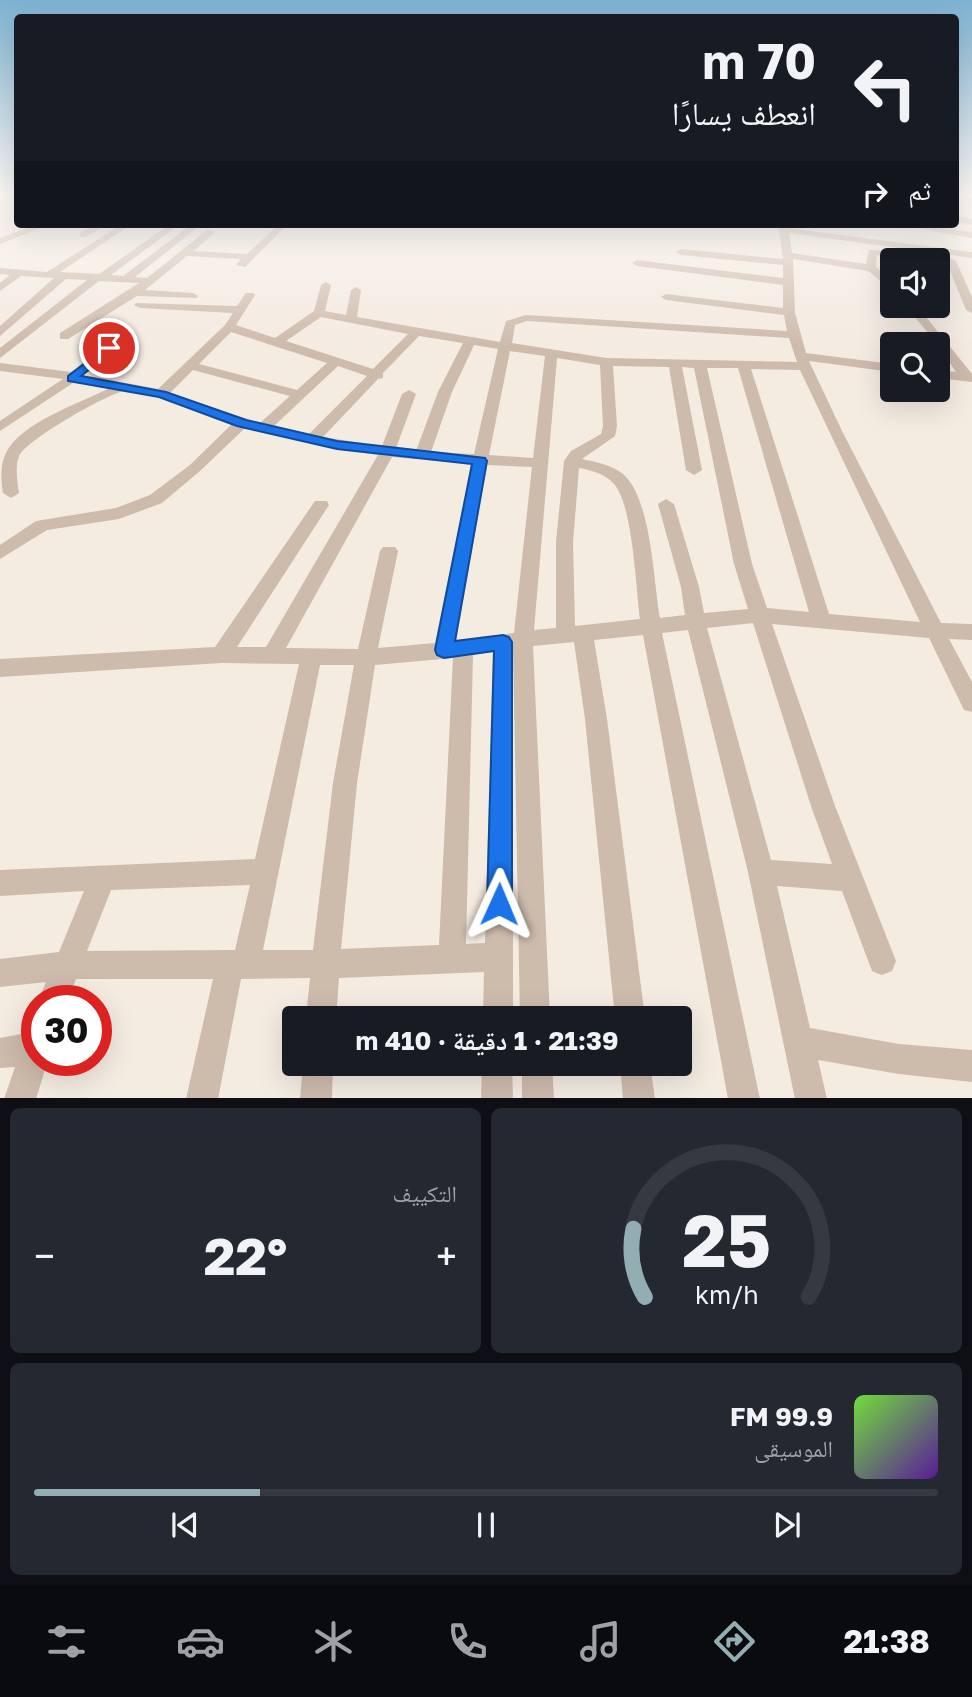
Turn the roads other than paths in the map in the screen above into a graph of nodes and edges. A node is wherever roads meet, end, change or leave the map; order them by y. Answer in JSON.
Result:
{"nodes":[{"id":1,"x":97,"y":244,"type":"edge"},
{"id":2,"x":147,"y":244,"type":"edge"},
{"id":3,"x":172,"y":244,"type":"edge"},
{"id":4,"x":196,"y":244,"type":"edge"},
{"id":5,"x":263,"y":244,"type":"edge"},
{"id":6,"x":785,"y":244,"type":"edge"},
{"id":7,"x":888,"y":244,"type":"edge"},
{"id":8,"x":681,"y":252,"type":"dead end"},
{"id":9,"x":186,"y":253,"type":"junction"},
{"id":10,"x":250,"y":257,"type":"junction"},
{"id":11,"x":971,"y":258,"type":"edge"},
{"id":12,"x":787,"y":259,"type":"junction"},
{"id":13,"x":951,"y":261,"type":"junction"},
{"id":14,"x":637,"y":263,"type":"dead end"},
{"id":15,"x":238,"y":268,"type":"dead end"},
{"id":16,"x":871,"y":268,"type":"junction"},
{"id":17,"x":0,"y":271,"type":"edge"},
{"id":18,"x":19,"y":273,"type":"junction"},
{"id":19,"x":50,"y":275,"type":"junction"},
{"id":20,"x":63,"y":276,"type":"junction"},
{"id":21,"x":880,"y":276,"type":"edge"},
{"id":22,"x":100,"y":277,"type":"junction"},
{"id":23,"x":126,"y":279,"type":"junction"},
{"id":24,"x":151,"y":281,"type":"junction"},
{"id":25,"x":788,"y":282,"type":"junction"},
{"id":26,"x":326,"y":285,"type":"dead end"},
{"id":27,"x":85,"y":287,"type":"junction"},
{"id":28,"x":0,"y":288,"type":"edge"},
{"id":29,"x":356,"y":290,"type":"dead end"},
{"id":30,"x":135,"y":292,"type":"junction"},
{"id":31,"x":250,"y":295,"type":"dead end"},
{"id":32,"x":193,"y":296,"type":"dead end"},
{"id":33,"x":666,"y":297,"type":"dead end"},
{"id":34,"x":140,"y":305,"type":"dead end"},
{"id":35,"x":242,"y":310,"type":"junction"},
{"id":36,"x":972,"y":310,"type":"edge"},
{"id":37,"x":790,"y":312,"type":"junction"},
{"id":38,"x":318,"y":313,"type":"junction"},
{"id":39,"x":921,"y":318,"type":"edge"},
{"id":40,"x":351,"y":320,"type":"junction"},
{"id":41,"x":229,"y":327,"type":"junction"},
{"id":42,"x":0,"y":332,"type":"edge"},
{"id":43,"x":416,"y":332,"type":"junction"},
{"id":44,"x":127,"y":333,"type":"dead end"},
{"id":45,"x":793,"y":335,"type":"junction"},
{"id":46,"x":64,"y":336,"type":"dead end"},
{"id":47,"x":470,"y":340,"type":"junction"},
{"id":48,"x":277,"y":342,"type":"junction"},
{"id":49,"x":505,"y":346,"type":"junction"},
{"id":50,"x":0,"y":354,"type":"edge"},
{"id":51,"x":551,"y":354,"type":"junction"},
{"id":52,"x":802,"y":361,"type":"junction"},
{"id":53,"x":335,"y":362,"type":"junction"},
{"id":54,"x":606,"y":362,"type":"junction"},
{"id":55,"x":700,"y":364,"type":"junction"},
{"id":56,"x":743,"y":364,"type":"junction"},
{"id":57,"x":190,"y":365,"type":"junction"},
{"id":58,"x":675,"y":365,"type":"junction"},
{"id":59,"x":880,"y":367,"type":"edge"},
{"id":60,"x":3,"y":371,"type":"edge"},
{"id":61,"x":378,"y":375,"type":"junction"},
{"id":62,"x":950,"y":376,"type":"edge"},
{"id":63,"x":72,"y":378,"type":"junction"},
{"id":64,"x":969,"y":378,"type":"edge"},
{"id":65,"x":122,"y":387,"type":"junction"},
{"id":66,"x":162,"y":394,"type":"junction"},
{"id":67,"x":409,"y":394,"type":"dead end"},
{"id":68,"x":300,"y":395,"type":"junction"},
{"id":69,"x":242,"y":423,"type":"junction"},
{"id":70,"x":0,"y":427,"type":"edge"},
{"id":71,"x":263,"y":428,"type":"junction"},
{"id":72,"x":313,"y":439,"type":"junction"},
{"id":73,"x":387,"y":452,"type":"junction"},
{"id":74,"x":422,"y":456,"type":"junction"},
{"id":75,"x":480,"y":461,"type":"junction"},
{"id":76,"x":572,"y":461,"type":"junction"},
{"id":77,"x":538,"y":463,"type":"junction"},
{"id":78,"x":694,"y":470,"type":"dead end"},
{"id":79,"x":11,"y":493,"type":"dead end"},
{"id":80,"x":666,"y":504,"type":"dead end"},
{"id":81,"x":321,"y":505,"type":"dead end"},
{"id":82,"x":389,"y":551,"type":"dead end"},
{"id":83,"x":0,"y":553,"type":"edge"},
{"id":84,"x":760,"y":615,"type":"junction"},
{"id":85,"x":695,"y":622,"type":"junction"},
{"id":86,"x":822,"y":622,"type":"junction"},
{"id":87,"x":651,"y":625,"type":"junction"},
{"id":88,"x":934,"y":631,"type":"junction"},
{"id":89,"x":972,"y":632,"type":"edge"},
{"id":90,"x":575,"y":634,"type":"junction"},
{"id":91,"x":513,"y":641,"type":"junction"},
{"id":92,"x":454,"y":650,"type":"junction"},
{"id":93,"x":221,"y":655,"type":"junction"},
{"id":94,"x":272,"y":655,"type":"junction"},
{"id":95,"x":311,"y":657,"type":"junction"},
{"id":96,"x":365,"y":657,"type":"junction"},
{"id":97,"x":0,"y":668,"type":"edge"},
{"id":98,"x":972,"y":703,"type":"edge"},
{"id":99,"x":265,"y":872,"type":"junction"},
{"id":100,"x":761,"y":872,"type":"junction"},
{"id":101,"x":103,"y":877,"type":"junction"},
{"id":102,"x":852,"y":878,"type":"junction"},
{"id":103,"x":0,"y":883,"type":"edge"},
{"id":104,"x":499,"y":957,"type":"junction"},
{"id":105,"x":452,"y":958,"type":"junction"},
{"id":106,"x":882,"y":961,"type":"dead end"},
{"id":107,"x":238,"y":964,"type":"junction"},
{"id":108,"x":325,"y":964,"type":"junction"},
{"id":109,"x":67,"y":965,"type":"junction"},
{"id":110,"x":0,"y":973,"type":"edge"},
{"id":111,"x":59,"y":985,"type":"edge"},
{"id":112,"x":322,"y":1006,"type":"edge"},
{"id":113,"x":498,"y":1006,"type":"edge"},
{"id":114,"x":534,"y":1006,"type":"edge"},
{"id":115,"x":629,"y":1006,"type":"edge"},
{"id":116,"x":797,"y":1041,"type":"junction"},
{"id":117,"x":21,"y":1050,"type":"edge"},
{"id":118,"x":0,"y":1053,"type":"edge"},
{"id":119,"x":972,"y":1066,"type":"edge"},
{"id":120,"x":27,"y":1076,"type":"edge"},
{"id":121,"x":317,"y":1076,"type":"edge"},
{"id":122,"x":498,"y":1076,"type":"edge"},
{"id":123,"x":537,"y":1076,"type":"edge"},
{"id":124,"x":636,"y":1076,"type":"edge"},
{"id":125,"x":20,"y":1098,"type":"edge"},
{"id":126,"x":202,"y":1098,"type":"edge"},
{"id":127,"x":316,"y":1098,"type":"edge"},
{"id":128,"x":497,"y":1098,"type":"edge"},
{"id":129,"x":538,"y":1098,"type":"edge"},
{"id":130,"x":639,"y":1098,"type":"edge"},
{"id":131,"x":744,"y":1098,"type":"edge"},
{"id":132,"x":811,"y":1098,"type":"edge"}],
"edges":[{"from":1,"to":19,"type":"street"},
{"from":2,"to":22,"type":"street"},
{"from":3,"to":23,"type":"street"},
{"from":4,"to":9,"type":"street"},
{"from":5,"to":10,"type":"street"},
{"from":6,"to":12,"type":"street"},
{"from":7,"to":11,"type":"street"},
{"from":8,"to":12,"type":"street"},
{"from":9,"to":10,"type":"street"},
{"from":9,"to":24,"type":"street"},
{"from":10,"to":15,"type":"street"},
{"from":11,"to":13,"type":"street"},
{"from":12,"to":16,"type":"street"},
{"from":12,"to":25,"type":"street"},
{"from":13,"to":16,"type":"street"},
{"from":13,"to":36,"type":"street"},
{"from":14,"to":25,"type":"street"},
{"from":16,"to":21,"type":"street"},
{"from":17,"to":18,"type":"street"},
{"from":18,"to":19,"type":"street"},
{"from":18,"to":28,"type":"street"},
{"from":19,"to":20,"type":"street"},
{"from":20,"to":22,"type":"street"},
{"from":20,"to":42,"type":"street"},
{"from":22,"to":23,"type":"street"},
{"from":22,"to":27,"type":"street"},
{"from":23,"to":24,"type":"street"},
{"from":24,"to":30,"type":"street"},
{"from":25,"to":37,"type":"street"},
{"from":26,"to":38,"type":"street"},
{"from":27,"to":30,"type":"street"},
{"from":27,"to":50,"type":"street"},
{"from":29,"to":40,"type":"street"},
{"from":30,"to":32,"type":"street"},
{"from":30,"to":46,"type":"street"},
{"from":31,"to":35,"type":"street"},
{"from":33,"to":37,"type":"street"},
{"from":34,"to":35,"type":"street"},
{"from":35,"to":41,"type":"street"},
{"from":37,"to":45,"type":"street"},
{"from":38,"to":40,"type":"street"},
{"from":38,"to":48,"type":"street"},
{"from":39,"to":64,"type":"street"},
{"from":40,"to":43,"type":"street"},
{"from":41,"to":48,"type":"street"},
{"from":41,"to":57,"type":"street"},
{"from":43,"to":47,"type":"street"},
{"from":43,"to":61,"type":"street"},
{"from":44,"to":63,"type":"street"},
{"from":45,"to":49,"type":"street"},
{"from":45,"to":52,"type":"street"},
{"from":47,"to":49,"type":"street"},
{"from":47,"to":74,"type":"street"},
{"from":48,"to":53,"type":"street"},
{"from":49,"to":51,"type":"street"},
{"from":49,"to":75,"type":"street"},
{"from":51,"to":54,"type":"street"},
{"from":51,"to":77,"type":"street"},
{"from":52,"to":56,"type":"street"},
{"from":52,"to":59,"type":"street"},
{"from":52,"to":88,"type":"street"},
{"from":53,"to":61,"type":"street"},
{"from":53,"to":68,"type":"street"},
{"from":54,"to":58,"type":"street"},
{"from":54,"to":76,"type":"street"},
{"from":55,"to":56,"type":"street"},
{"from":55,"to":58,"type":"street"},
{"from":55,"to":84,"type":"street"},
{"from":56,"to":86,"type":"street"},
{"from":57,"to":66,"type":"street"},
{"from":57,"to":68,"type":"street"},
{"from":58,"to":78,"type":"street"},
{"from":60,"to":63,"type":"street"},
{"from":61,"to":72,"type":"street"},
{"from":62,"to":64,"type":"street"},
{"from":63,"to":65,"type":"street"},
{"from":63,"to":70,"type":"street"},
{"from":65,"to":66,"type":"street"},
{"from":65,"to":79,"type":"street"},
{"from":66,"to":69,"type":"street"},
{"from":67,"to":73,"type":"street"},
{"from":68,"to":71,"type":"street"},
{"from":69,"to":71,"type":"street"},
{"from":69,"to":83,"type":"street"},
{"from":71,"to":72,"type":"street"},
{"from":72,"to":73,"type":"street"},
{"from":73,"to":74,"type":"street"},
{"from":73,"to":94,"type":"street"},
{"from":74,"to":75,"type":"street"},
{"from":75,"to":77,"type":"street"},
{"from":75,"to":92,"type":"street"},
{"from":76,"to":87,"type":"street"},
{"from":76,"to":90,"type":"street"},
{"from":77,"to":91,"type":"street"},
{"from":80,"to":85,"type":"street"},
{"from":81,"to":93,"type":"street"},
{"from":82,"to":96,"type":"street"},
{"from":84,"to":85,"type":"street"},
{"from":84,"to":86,"type":"street"},
{"from":84,"to":102,"type":"street"},
{"from":85,"to":87,"type":"street"},
{"from":85,"to":100,"type":"street"},
{"from":86,"to":88,"type":"street"},
{"from":87,"to":90,"type":"street"},
{"from":87,"to":131,"type":"street"},
{"from":88,"to":89,"type":"street"},
{"from":88,"to":98,"type":"street"},
{"from":90,"to":91,"type":"street"},
{"from":90,"to":115,"type":"street"},
{"from":91,"to":92,"type":"street"},
{"from":91,"to":104,"type":"street"},
{"from":91,"to":114,"type":"street"},
{"from":92,"to":96,"type":"street"},
{"from":92,"to":105,"type":"street"},
{"from":93,"to":94,"type":"street"},
{"from":93,"to":97,"type":"street"},
{"from":94,"to":95,"type":"street"},
{"from":95,"to":96,"type":"street"},
{"from":95,"to":99,"type":"street"},
{"from":96,"to":108,"type":"street"},
{"from":99,"to":101,"type":"street"},
{"from":99,"to":107,"type":"street"},
{"from":100,"to":102,"type":"street"},
{"from":100,"to":116,"type":"street"},
{"from":101,"to":103,"type":"street"},
{"from":101,"to":109,"type":"street"},
{"from":102,"to":106,"type":"street"},
{"from":104,"to":105,"type":"street"},
{"from":104,"to":113,"type":"street"},
{"from":105,"to":108,"type":"street"},
{"from":107,"to":108,"type":"street"},
{"from":107,"to":109,"type":"street"},
{"from":107,"to":126,"type":"street"},
{"from":108,"to":112,"type":"street"},
{"from":109,"to":110,"type":"street"},
{"from":109,"to":111,"type":"street"},
{"from":116,"to":119,"type":"street"},
{"from":116,"to":132,"type":"street"},
{"from":117,"to":118,"type":"street"},
{"from":120,"to":125,"type":"street"},
{"from":121,"to":127,"type":"street"},
{"from":122,"to":128,"type":"street"},
{"from":123,"to":129,"type":"street"},
{"from":124,"to":130,"type":"street"}]}
